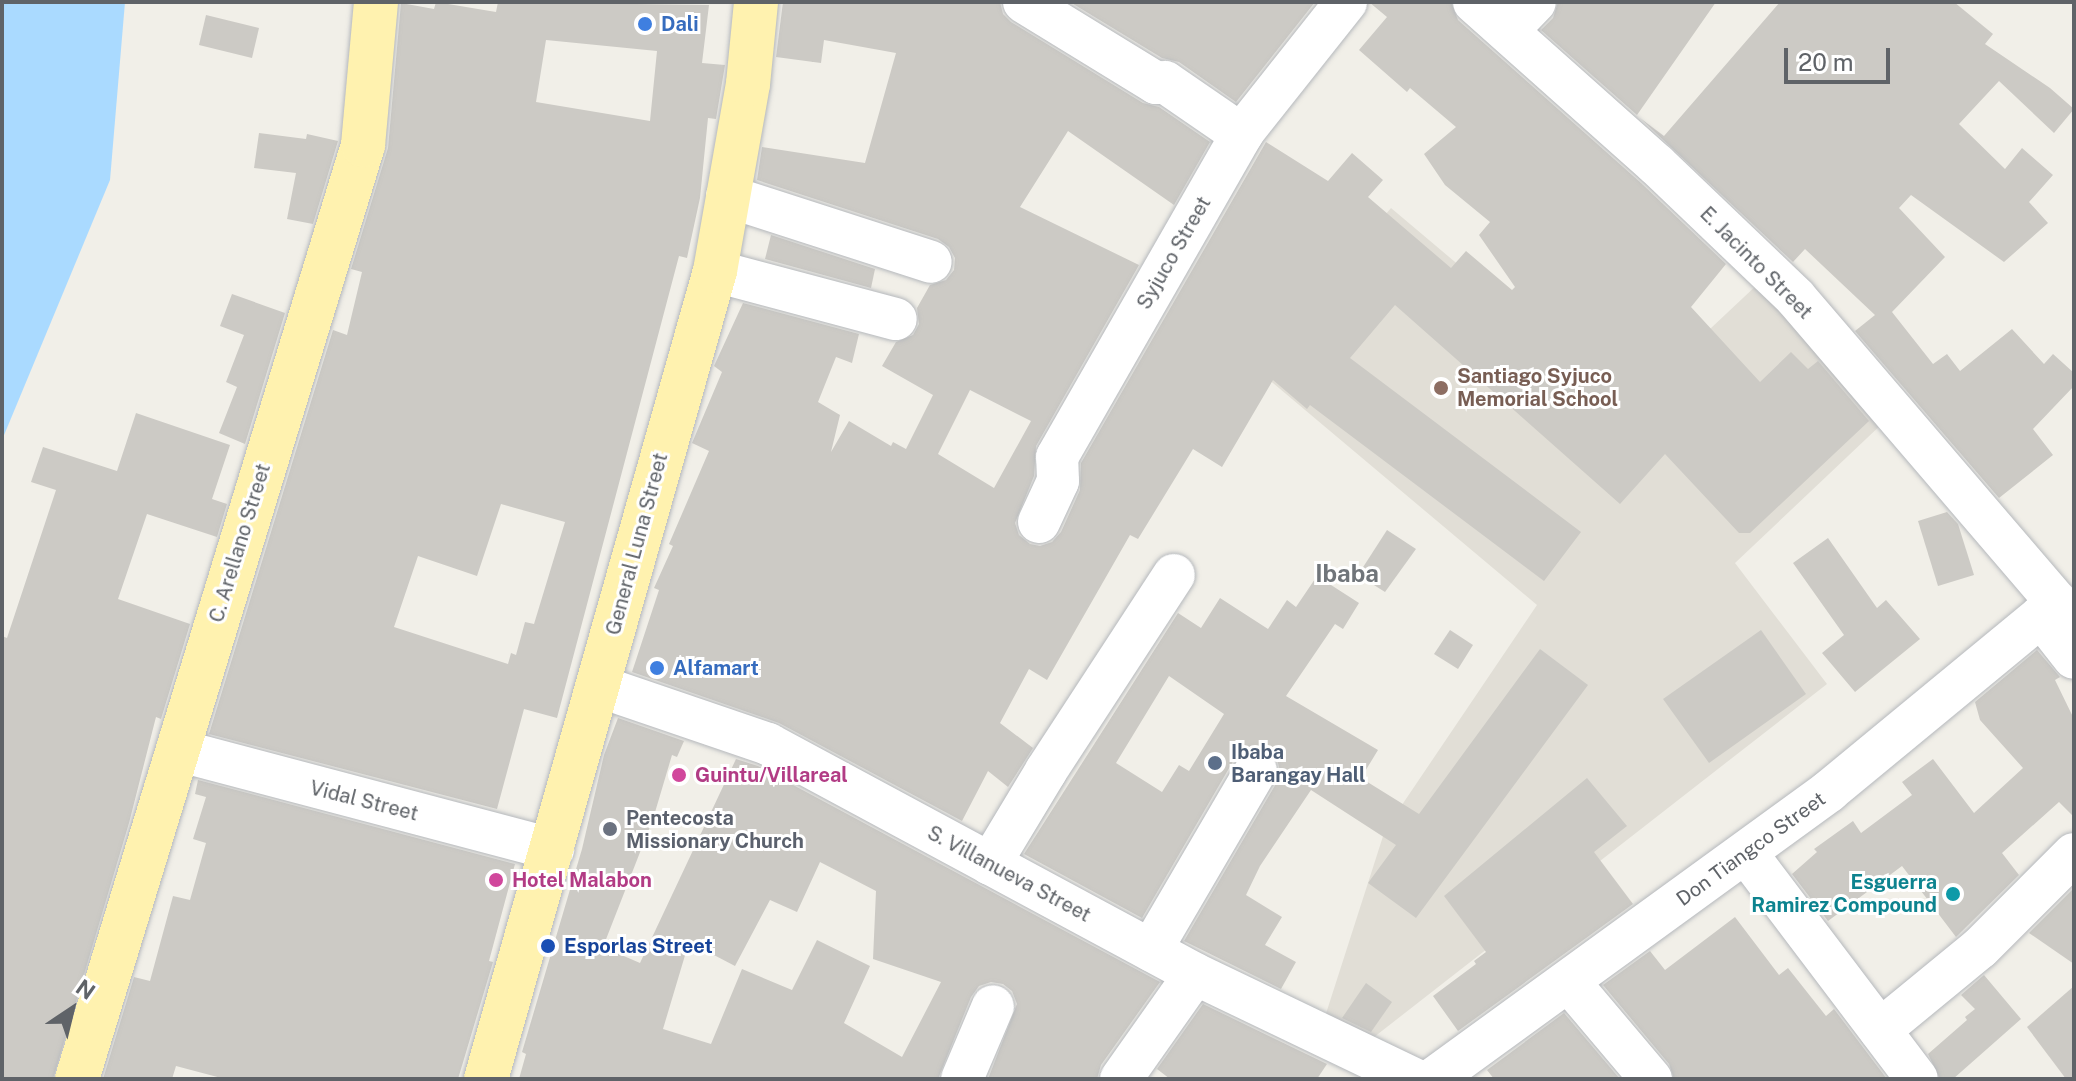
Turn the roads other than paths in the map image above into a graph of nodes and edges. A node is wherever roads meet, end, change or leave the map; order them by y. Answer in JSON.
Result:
{"nodes":[{"id":1,"x":376,"y":2,"type":"edge"},
{"id":2,"x":756,"y":2,"type":"edge"},
{"id":3,"x":1024,"y":2,"type":"edge"},
{"id":4,"x":1346,"y":2,"type":"edge"},
{"id":5,"x":1474,"y":2,"type":"edge"},
{"id":6,"x":1521,"y":17,"type":"edge"},
{"id":7,"x":1242,"y":135,"type":"junction"},
{"id":8,"x":727,"y":196,"type":"junction"},
{"id":9,"x":931,"y":262,"type":"dead end"},
{"id":10,"x":715,"y":271,"type":"junction"},
{"id":11,"x":896,"y":319,"type":"dead end"},
{"id":12,"x":1039,"y":522,"type":"dead end"},
{"id":13,"x":1174,"y":575,"type":"dead end"},
{"id":14,"x":2057,"y":614,"type":"edge"},
{"id":15,"x":2074,"y":658,"type":"edge"},
{"id":16,"x":598,"y":686,"type":"junction"},
{"id":17,"x":177,"y":750,"type":"junction"},
{"id":18,"x":1256,"y":770,"type":"dead end"},
{"id":19,"x":553,"y":849,"type":"junction"},
{"id":20,"x":1746,"y":853,"type":"junction"},
{"id":21,"x":2074,"y":854,"type":"edge"},
{"id":22,"x":990,"y":864,"type":"junction"},
{"id":23,"x":1151,"y":950,"type":"junction"},
{"id":24,"x":1195,"y":974,"type":"junction"},
{"id":25,"x":1569,"y":982,"type":"junction"},
{"id":26,"x":993,"y":1006,"type":"dead end"},
{"id":27,"x":1880,"y":1030,"type":"junction"},
{"id":28,"x":77,"y":1079,"type":"edge"},
{"id":29,"x":486,"y":1079,"type":"edge"},
{"id":30,"x":962,"y":1079,"type":"edge"},
{"id":31,"x":1121,"y":1079,"type":"edge"},
{"id":32,"x":1414,"y":1079,"type":"edge"},
{"id":33,"x":1433,"y":1079,"type":"edge"},
{"id":34,"x":1651,"y":1079,"type":"edge"},
{"id":35,"x":1917,"y":1079,"type":"edge"}],
"edges":[{"from":1,"to":17,"type":"main road","name":"C. Arellano Street"},
{"from":2,"to":8,"type":"main road","name":"General Luna Street"},
{"from":3,"to":7,"type":"street"},
{"from":4,"to":7,"type":"street","name":"Syjuco Street"},
{"from":5,"to":6,"type":"street","name":"E. Jacinto Street"},
{"from":6,"to":14,"type":"street","name":"E. Jacinto Street"},
{"from":7,"to":12,"type":"street","name":"Syjuco Street"},
{"from":8,"to":9,"type":"street"},
{"from":8,"to":10,"type":"main road","name":"General Luna Street"},
{"from":10,"to":11,"type":"street"},
{"from":10,"to":16,"type":"main road","name":"General Luna Street"},
{"from":13,"to":22,"type":"street"},
{"from":14,"to":15,"type":"street","name":"E. Jacinto Street"},
{"from":14,"to":20,"type":"street","name":"Don Tiangco Street"},
{"from":16,"to":19,"type":"main road","name":"General Luna Street"},
{"from":16,"to":22,"type":"street","name":"S. Villanueva Street"},
{"from":17,"to":19,"type":"street","name":"Vidal Street"},
{"from":17,"to":28,"type":"main road","name":"C. Arellano Street"},
{"from":18,"to":23,"type":"street"},
{"from":19,"to":29,"type":"main road","name":"General Luna Street"},
{"from":20,"to":25,"type":"street","name":"Don Tiangco Street"},
{"from":20,"to":27,"type":"street"},
{"from":21,"to":27,"type":"street"},
{"from":22,"to":23,"type":"street","name":"S. Villanueva Street"},
{"from":23,"to":24,"type":"street","name":"S. Villanueva Street"},
{"from":24,"to":31,"type":"street"},
{"from":24,"to":32,"type":"street","name":"S. Villanueva Street"},
{"from":25,"to":33,"type":"street","name":"Don Tiangco Street"},
{"from":25,"to":34,"type":"street"},
{"from":26,"to":30,"type":"street"},
{"from":27,"to":35,"type":"street"}]}
